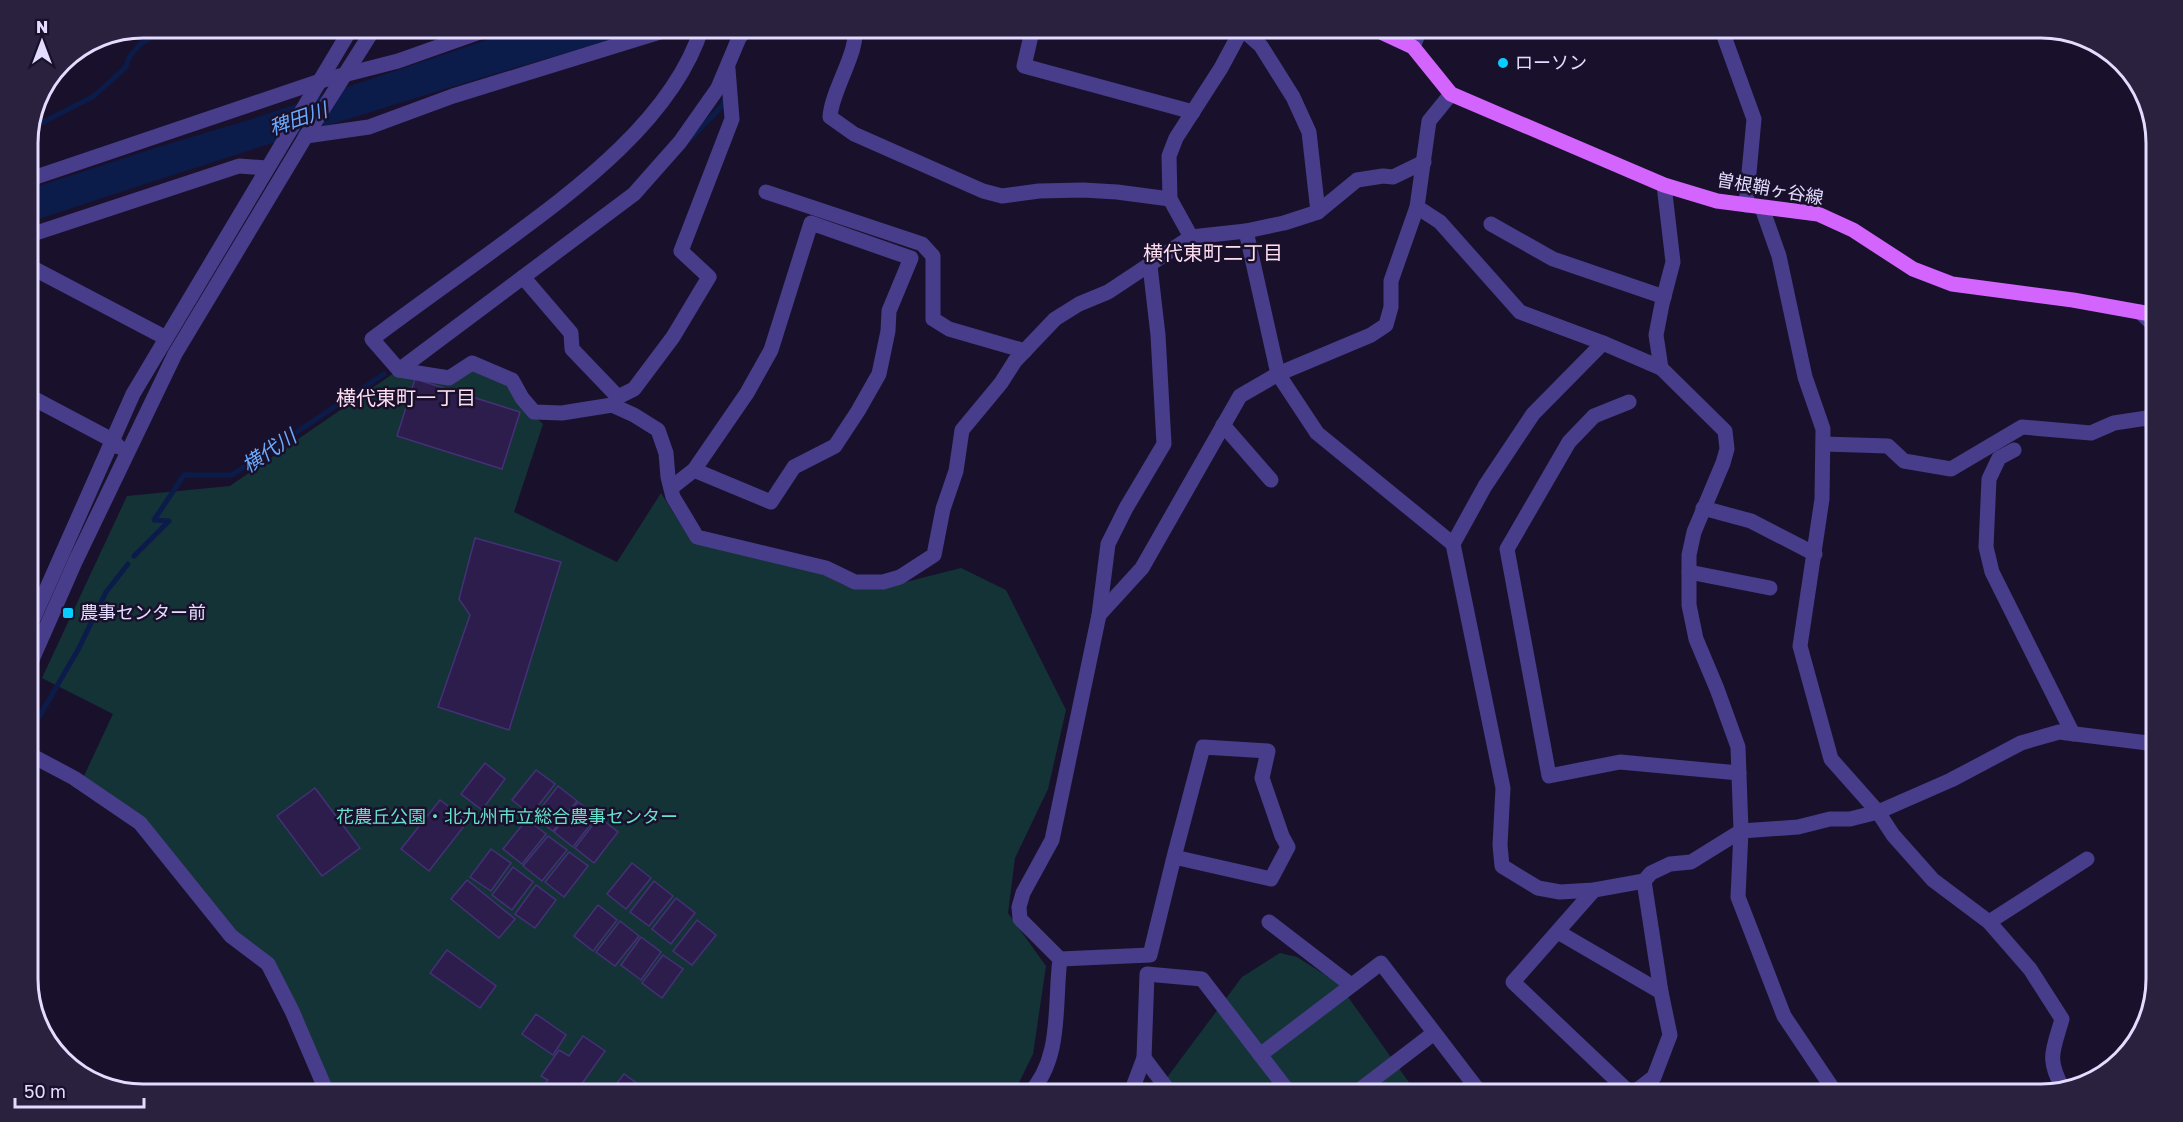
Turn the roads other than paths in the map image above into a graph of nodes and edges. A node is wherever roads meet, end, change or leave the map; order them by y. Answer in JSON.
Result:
{"nodes":[{"id":1,"x":345,"y":38,"type":"edge"},
{"id":2,"x":369,"y":38,"type":"edge"},
{"id":3,"x":463,"y":38,"type":"edge"},
{"id":4,"x":640,"y":38,"type":"edge"},
{"id":5,"x":699,"y":38,"type":"edge"},
{"id":6,"x":739,"y":38,"type":"edge"},
{"id":7,"x":854,"y":38,"type":"edge"},
{"id":8,"x":1030,"y":38,"type":"edge"},
{"id":9,"x":1238,"y":38,"type":"edge"},
{"id":10,"x":1253,"y":38,"type":"edge"},
{"id":11,"x":1394,"y":38,"type":"edge"},
{"id":12,"x":1417,"y":38,"type":"edge"},
{"id":13,"x":1725,"y":38,"type":"edge"},
{"id":14,"x":1413,"y":47,"type":"junction"},
{"id":15,"x":728,"y":64,"type":"junction"},
{"id":16,"x":351,"y":68,"type":"junction"},
{"id":17,"x":320,"y":81,"type":"junction"},
{"id":18,"x":1451,"y":94,"type":"junction"},
{"id":19,"x":1192,"y":112,"type":"junction"},
{"id":20,"x":304,"y":141,"type":"junction"},
{"id":21,"x":1424,"y":162,"type":"junction"},
{"id":22,"x":267,"y":168,"type":"junction"},
{"id":23,"x":38,"y":176,"type":"edge"},
{"id":24,"x":1664,"y":184,"type":"junction"},
{"id":25,"x":766,"y":192,"type":"dead end"},
{"id":26,"x":1170,"y":199,"type":"junction"},
{"id":27,"x":1746,"y":205,"type":"junction"},
{"id":28,"x":1417,"y":207,"type":"junction"},
{"id":29,"x":1762,"y":208,"type":"junction"},
{"id":30,"x":1318,"y":212,"type":"junction"},
{"id":31,"x":1491,"y":224,"type":"dead end"},
{"id":32,"x":1246,"y":231,"type":"junction"},
{"id":33,"x":38,"y":232,"type":"edge"},
{"id":34,"x":1191,"y":237,"type":"junction"},
{"id":35,"x":1150,"y":266,"type":"junction"},
{"id":36,"x":38,"y":271,"type":"edge"},
{"id":37,"x":523,"y":277,"type":"junction"},
{"id":38,"x":1664,"y":297,"type":"junction"},
{"id":39,"x":2140,"y":312,"type":"junction"},
{"id":40,"x":2145,"y":313,"type":"edge"},
{"id":41,"x":2145,"y":317,"type":"edge"},
{"id":42,"x":166,"y":338,"type":"junction"},
{"id":43,"x":1603,"y":343,"type":"junction"},
{"id":44,"x":1025,"y":351,"type":"junction"},
{"id":45,"x":1661,"y":368,"type":"junction"},
{"id":46,"x":399,"y":370,"type":"junction"},
{"id":47,"x":1278,"y":374,"type":"junction"},
{"id":48,"x":38,"y":401,"type":"edge"},
{"id":49,"x":615,"y":401,"type":"junction"},
{"id":50,"x":1629,"y":402,"type":"dead end"},
{"id":51,"x":2145,"y":418,"type":"edge"},
{"id":52,"x":1223,"y":425,"type":"junction"},
{"id":53,"x":112,"y":440,"type":"junction"},
{"id":54,"x":1824,"y":444,"type":"junction"},
{"id":55,"x":2013,"y":450,"type":"dead end"},
{"id":56,"x":127,"y":456,"type":"junction"},
{"id":57,"x":694,"y":470,"type":"junction"},
{"id":58,"x":1271,"y":480,"type":"dead end"},
{"id":59,"x":671,"y":488,"type":"junction"},
{"id":60,"x":1703,"y":508,"type":"junction"},
{"id":61,"x":1453,"y":544,"type":"junction"},
{"id":62,"x":1815,"y":554,"type":"junction"},
{"id":63,"x":1689,"y":572,"type":"junction"},
{"id":64,"x":1770,"y":588,"type":"dead end"},
{"id":65,"x":38,"y":608,"type":"edge"},
{"id":66,"x":1099,"y":615,"type":"junction"},
{"id":67,"x":38,"y":646,"type":"edge"},
{"id":68,"x":2073,"y":734,"type":"junction"},
{"id":69,"x":2146,"y":743,"type":"edge"},
{"id":70,"x":38,"y":759,"type":"edge"},
{"id":71,"x":1739,"y":773,"type":"junction"},
{"id":72,"x":1878,"y":812,"type":"junction"},
{"id":73,"x":1741,"y":831,"type":"junction"},
{"id":74,"x":1173,"y":857,"type":"junction"},
{"id":75,"x":2087,"y":859,"type":"dead end"},
{"id":76,"x":1644,"y":881,"type":"junction"},
{"id":77,"x":1594,"y":890,"type":"junction"},
{"id":78,"x":1269,"y":922,"type":"dead end"},
{"id":79,"x":1989,"y":922,"type":"junction"},
{"id":80,"x":1558,"y":932,"type":"junction"},
{"id":81,"x":1060,"y":959,"type":"junction"},
{"id":82,"x":1351,"y":985,"type":"junction"},
{"id":83,"x":1661,"y":992,"type":"junction"},
{"id":84,"x":1434,"y":1033,"type":"junction"},
{"id":85,"x":1260,"y":1054,"type":"junction"},
{"id":86,"x":1144,"y":1058,"type":"junction"},
{"id":87,"x":2060,"y":1083,"type":"edge"},
{"id":88,"x":323,"y":1084,"type":"edge"},
{"id":89,"x":1038,"y":1084,"type":"edge"},
{"id":90,"x":1134,"y":1084,"type":"edge"},
{"id":91,"x":1164,"y":1084,"type":"edge"},
{"id":92,"x":1283,"y":1084,"type":"edge"},
{"id":93,"x":1367,"y":1084,"type":"edge"},
{"id":94,"x":1473,"y":1084,"type":"edge"},
{"id":95,"x":1620,"y":1084,"type":"edge"},
{"id":96,"x":1645,"y":1084,"type":"edge"},
{"id":97,"x":1830,"y":1084,"type":"edge"}],
"edges":[{"from":1,"to":17,"type":"street"},
{"from":2,"to":16,"type":"street"},
{"from":3,"to":16,"type":"street"},
{"from":4,"to":20,"type":"street"},
{"from":5,"to":46,"type":"street"},
{"from":6,"to":15,"type":"street"},
{"from":7,"to":26,"type":"street"},
{"from":8,"to":19,"type":"street"},
{"from":9,"to":19,"type":"street"},
{"from":10,"to":30,"type":"street"},
{"from":11,"to":14,"type":"main road","name":"曽根鞘ヶ谷線"},
{"from":12,"to":14,"type":"street"},
{"from":13,"to":27,"type":"street"},
{"from":14,"to":18,"type":"main road","name":"曽根鞘ヶ谷線"},
{"from":15,"to":37,"type":"street"},
{"from":15,"to":49,"type":"street"},
{"from":16,"to":17,"type":"street"},
{"from":16,"to":20,"type":"street"},
{"from":17,"to":22,"type":"street"},
{"from":17,"to":23,"type":"street"},
{"from":18,"to":21,"type":"street"},
{"from":18,"to":24,"type":"main road","name":"曽根鞘ヶ谷線"},
{"from":19,"to":26,"type":"street"},
{"from":20,"to":56,"type":"street"},
{"from":21,"to":28,"type":"street"},
{"from":21,"to":30,"type":"street"},
{"from":22,"to":33,"type":"street"},
{"from":22,"to":42,"type":"street"},
{"from":24,"to":27,"type":"main road","name":"曽根鞘ヶ谷線"},
{"from":24,"to":38,"type":"street"},
{"from":25,"to":44,"type":"street"},
{"from":26,"to":34,"type":"street"},
{"from":27,"to":29,"type":"main road","name":"曽根鞘ヶ谷線"},
{"from":28,"to":43,"type":"street"},
{"from":28,"to":47,"type":"street"},
{"from":29,"to":39,"type":"main road","name":"曽根鞘ヶ谷線"},
{"from":29,"to":54,"type":"street"},
{"from":30,"to":32,"type":"street"},
{"from":31,"to":38,"type":"street"},
{"from":32,"to":34,"type":"street"},
{"from":32,"to":47,"type":"street"},
{"from":34,"to":35,"type":"street"},
{"from":35,"to":44,"type":"street"},
{"from":35,"to":66,"type":"street"},
{"from":36,"to":42,"type":"street"},
{"from":37,"to":46,"type":"street"},
{"from":37,"to":49,"type":"street"},
{"from":38,"to":45,"type":"street"},
{"from":39,"to":40,"type":"main road","name":"曽根鞘ヶ谷線"},
{"from":39,"to":41,"type":"street"},
{"from":42,"to":53,"type":"street"},
{"from":43,"to":45,"type":"street"},
{"from":43,"to":61,"type":"street"},
{"from":44,"to":59,"type":"street"},
{"from":45,"to":60,"type":"street"},
{"from":46,"to":49,"type":"street"},
{"from":47,"to":52,"type":"street"},
{"from":47,"to":61,"type":"street"},
{"from":48,"to":53,"type":"street"},
{"from":49,"to":59,"type":"street"},
{"from":50,"to":71,"type":"street"},
{"from":51,"to":54,"type":"street"},
{"from":52,"to":58,"type":"street"},
{"from":52,"to":66,"type":"street"},
{"from":53,"to":56,"type":"street"},
{"from":53,"to":65,"type":"street"},
{"from":54,"to":62,"type":"street"},
{"from":55,"to":68,"type":"street"},
{"from":56,"to":67,"type":"street"},
{"from":57,"to":57,"type":"street"},
{"from":57,"to":59,"type":"street"},
{"from":60,"to":62,"type":"street"},
{"from":60,"to":63,"type":"street"},
{"from":61,"to":77,"type":"street"},
{"from":62,"to":72,"type":"street"},
{"from":63,"to":64,"type":"street"},
{"from":63,"to":71,"type":"street"},
{"from":66,"to":81,"type":"street"},
{"from":68,"to":69,"type":"street"},
{"from":68,"to":72,"type":"street"},
{"from":70,"to":88,"type":"street"},
{"from":71,"to":73,"type":"street"},
{"from":72,"to":73,"type":"street"},
{"from":72,"to":79,"type":"street"},
{"from":73,"to":76,"type":"street"},
{"from":73,"to":97,"type":"street"},
{"from":74,"to":74,"type":"street"},
{"from":74,"to":81,"type":"street"},
{"from":75,"to":79,"type":"street"},
{"from":76,"to":77,"type":"street"},
{"from":76,"to":83,"type":"street"},
{"from":77,"to":80,"type":"street"},
{"from":78,"to":82,"type":"street"},
{"from":79,"to":87,"type":"street"},
{"from":80,"to":83,"type":"street"},
{"from":80,"to":95,"type":"street"},
{"from":81,"to":89,"type":"street"},
{"from":82,"to":84,"type":"street"},
{"from":82,"to":85,"type":"street"},
{"from":83,"to":96,"type":"street"},
{"from":84,"to":93,"type":"street"},
{"from":84,"to":94,"type":"street"},
{"from":85,"to":86,"type":"street"},
{"from":85,"to":92,"type":"street"},
{"from":86,"to":90,"type":"street"},
{"from":86,"to":91,"type":"street"}]}
